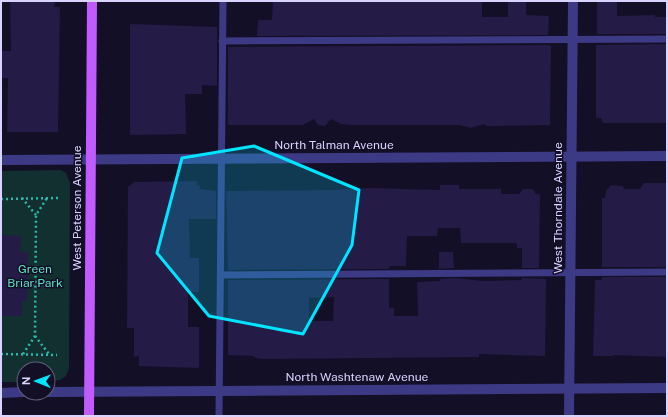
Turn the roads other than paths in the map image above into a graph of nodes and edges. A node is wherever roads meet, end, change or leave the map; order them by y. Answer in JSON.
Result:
{"nodes":[{"id":1,"x":92,"y":1,"type":"edge"},
{"id":2,"x":223,"y":1,"type":"edge"},
{"id":3,"x":573,"y":1,"type":"edge"},
{"id":4,"x":572,"y":39,"type":"junction"},
{"id":5,"x":667,"y":39,"type":"edge"},
{"id":6,"x":222,"y":41,"type":"junction"},
{"id":7,"x":667,"y":156,"type":"edge"},
{"id":8,"x":571,"y":157,"type":"junction"},
{"id":9,"x":91,"y":159,"type":"junction"},
{"id":10,"x":221,"y":159,"type":"junction"},
{"id":11,"x":1,"y":160,"type":"edge"},
{"id":12,"x":667,"y":272,"type":"edge"},
{"id":13,"x":570,"y":273,"type":"junction"},
{"id":14,"x":221,"y":275,"type":"junction"},
{"id":15,"x":667,"y":388,"type":"edge"},
{"id":16,"x":569,"y":389,"type":"junction"},
{"id":17,"x":219,"y":391,"type":"junction"},
{"id":18,"x":1,"y":392,"type":"edge"},
{"id":19,"x":16,"y":392,"type":"edge"},
{"id":20,"x":56,"y":392,"type":"edge"},
{"id":21,"x":89,"y":392,"type":"junction"},
{"id":22,"x":89,"y":416,"type":"edge"},
{"id":23,"x":219,"y":416,"type":"edge"},
{"id":24,"x":569,"y":416,"type":"edge"}],
"edges":[{"from":1,"to":9,"type":"main road","name":"West Peterson Avenue"},
{"from":2,"to":6,"type":"lane"},
{"from":3,"to":4,"type":"street","name":"West Thorndale Avenue"},
{"from":4,"to":5,"type":"lane"},
{"from":4,"to":6,"type":"lane"},
{"from":4,"to":8,"type":"street","name":"West Thorndale Avenue"},
{"from":6,"to":10,"type":"lane"},
{"from":7,"to":8,"type":"street","name":"North Talman Avenue"},
{"from":8,"to":10,"type":"street","name":"North Talman Avenue"},
{"from":8,"to":13,"type":"street","name":"West Thorndale Avenue"},
{"from":9,"to":10,"type":"street","name":"North Talman Avenue"},
{"from":9,"to":11,"type":"street","name":"North Talman Avenue"},
{"from":9,"to":21,"type":"main road","name":"West Peterson Avenue"},
{"from":10,"to":14,"type":"lane"},
{"from":12,"to":13,"type":"lane"},
{"from":13,"to":14,"type":"lane"},
{"from":13,"to":16,"type":"street","name":"West Thorndale Avenue"},
{"from":14,"to":17,"type":"lane"},
{"from":15,"to":16,"type":"street","name":"North Washtenaw Avenue"},
{"from":16,"to":17,"type":"street","name":"North Washtenaw Avenue"},
{"from":16,"to":24,"type":"street","name":"West Thorndale Avenue"},
{"from":17,"to":21,"type":"street","name":"North Washtenaw Avenue"},
{"from":17,"to":23,"type":"lane"},
{"from":18,"to":19,"type":"street"},
{"from":20,"to":21,"type":"street","name":"North Washtenaw Avenue"},
{"from":21,"to":22,"type":"main road","name":"West Peterson Avenue"}]}
